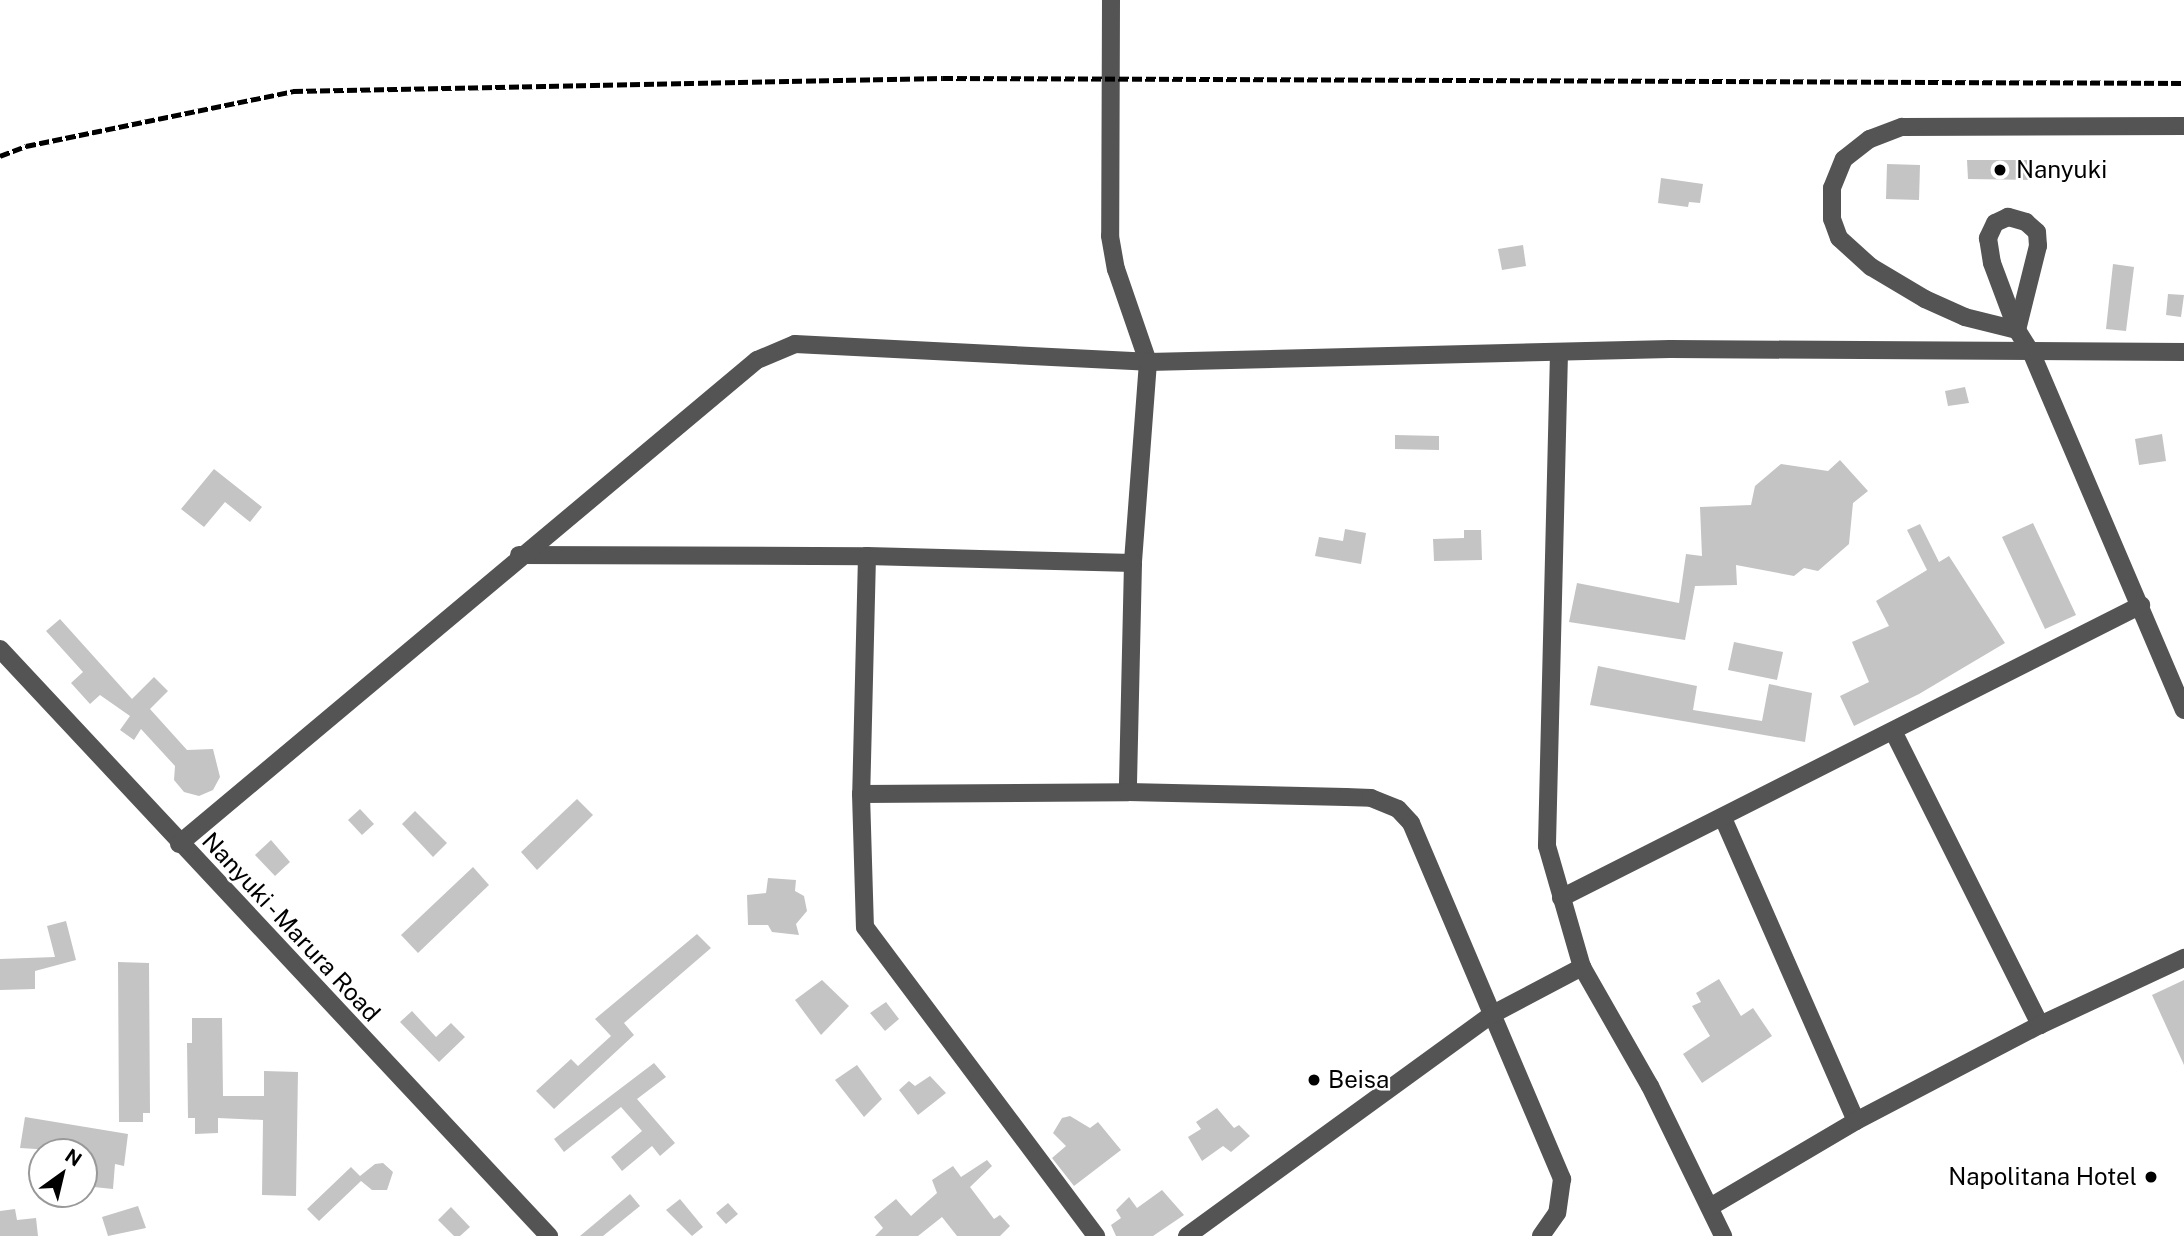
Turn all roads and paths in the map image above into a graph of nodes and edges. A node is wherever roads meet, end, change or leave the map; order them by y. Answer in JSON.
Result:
{"nodes":[{"id":1,"x":1111,"y":0,"type":"edge"},
{"id":2,"x":2184,"y":126,"type":"edge"},
{"id":3,"x":2017,"y":330,"type":"junction"},
{"id":4,"x":2184,"y":352,"type":"edge"},
{"id":5,"x":1559,"y":353,"type":"junction"},
{"id":6,"x":2032,"y":354,"type":"junction"},
{"id":7,"x":1148,"y":362,"type":"junction"},
{"id":8,"x":519,"y":555,"type":"junction"},
{"id":9,"x":867,"y":556,"type":"junction"},
{"id":10,"x":1133,"y":563,"type":"junction"},
{"id":11,"x":2141,"y":605,"type":"junction"},
{"id":12,"x":0,"y":649,"type":"edge"},
{"id":13,"x":2184,"y":710,"type":"edge"},
{"id":14,"x":1893,"y":731,"type":"junction"},
{"id":15,"x":1128,"y":792,"type":"junction"},
{"id":16,"x":861,"y":794,"type":"junction"},
{"id":17,"x":1723,"y":818,"type":"junction"},
{"id":18,"x":179,"y":844,"type":"junction"},
{"id":19,"x":1561,"y":898,"type":"junction"},
{"id":20,"x":2184,"y":958,"type":"edge"},
{"id":21,"x":1582,"y":968,"type":"junction"},
{"id":22,"x":1493,"y":1014,"type":"junction"},
{"id":23,"x":2040,"y":1025,"type":"junction"},
{"id":24,"x":1856,"y":1121,"type":"junction"},
{"id":25,"x":1710,"y":1207,"type":"junction"},
{"id":26,"x":549,"y":1236,"type":"edge"},
{"id":27,"x":1096,"y":1236,"type":"edge"},
{"id":28,"x":1187,"y":1236,"type":"edge"},
{"id":29,"x":1541,"y":1236,"type":"edge"},
{"id":30,"x":1723,"y":1236,"type":"edge"}],
"edges":[{"from":1,"to":7,"type":"street"},
{"from":2,"to":3,"type":"street"},
{"from":3,"to":3,"type":"street"},
{"from":3,"to":6,"type":"street"},
{"from":4,"to":6,"type":"street"},
{"from":5,"to":6,"type":"street"},
{"from":5,"to":7,"type":"street"},
{"from":5,"to":19,"type":"street"},
{"from":6,"to":11,"type":"street"},
{"from":7,"to":8,"type":"street"},
{"from":7,"to":10,"type":"street"},
{"from":8,"to":9,"type":"street"},
{"from":8,"to":18,"type":"street"},
{"from":9,"to":10,"type":"street"},
{"from":9,"to":16,"type":"street"},
{"from":10,"to":15,"type":"street"},
{"from":11,"to":13,"type":"street"},
{"from":11,"to":14,"type":"street"},
{"from":12,"to":18,"type":"street","name":"Nanyuki - Marura Road"},
{"from":14,"to":17,"type":"street"},
{"from":14,"to":23,"type":"street"},
{"from":15,"to":16,"type":"street"},
{"from":15,"to":22,"type":"street"},
{"from":16,"to":27,"type":"street"},
{"from":17,"to":19,"type":"street"},
{"from":17,"to":24,"type":"street"},
{"from":18,"to":26,"type":"street","name":"Nanyuki - Marura Road"},
{"from":19,"to":21,"type":"street"},
{"from":20,"to":23,"type":"street"},
{"from":21,"to":22,"type":"street"},
{"from":21,"to":25,"type":"street"},
{"from":22,"to":28,"type":"street"},
{"from":22,"to":29,"type":"street"},
{"from":23,"to":24,"type":"street"},
{"from":24,"to":25,"type":"street"},
{"from":25,"to":30,"type":"street"}]}
